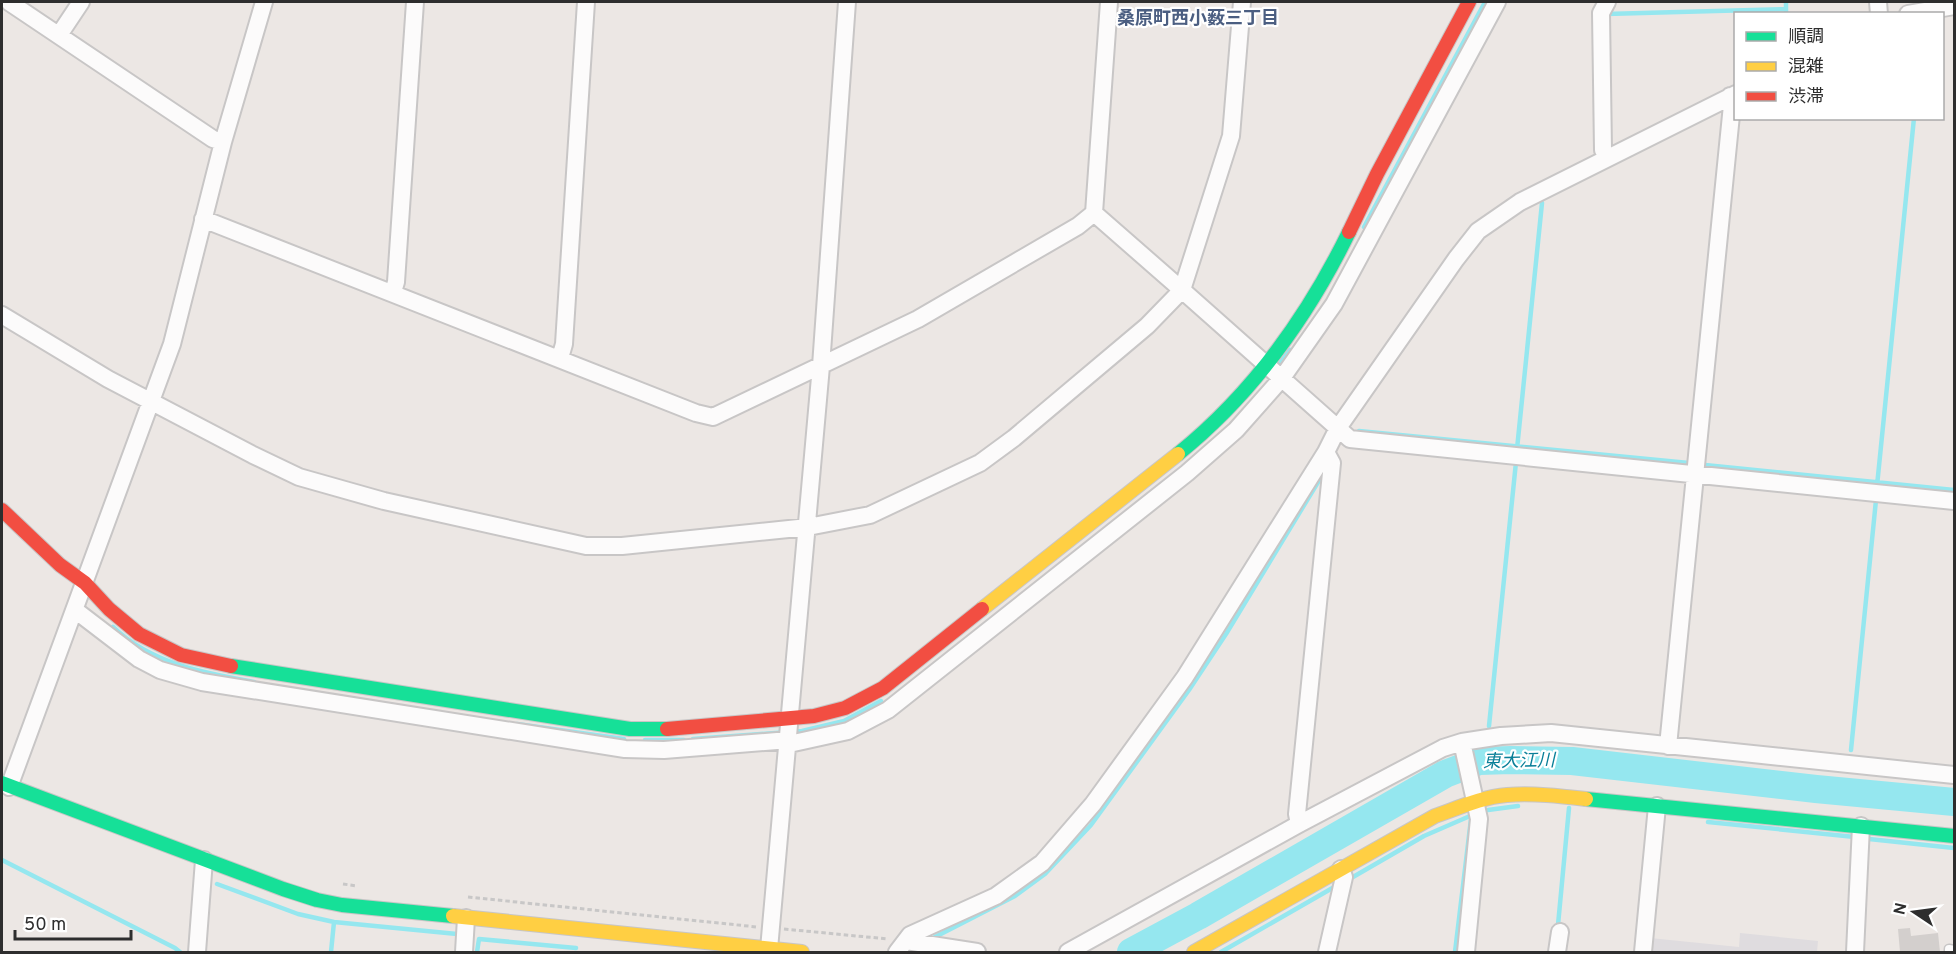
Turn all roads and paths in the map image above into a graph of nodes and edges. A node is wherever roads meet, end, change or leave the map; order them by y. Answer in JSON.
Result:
{"nodes":[{"id":1,"x":9,"y":2,"type":"edge"},
{"id":2,"x":81,"y":2,"type":"edge"},
{"id":3,"x":264,"y":2,"type":"edge"},
{"id":4,"x":415,"y":2,"type":"edge"},
{"id":5,"x":586,"y":2,"type":"edge"},
{"id":6,"x":847,"y":2,"type":"edge"},
{"id":7,"x":1109,"y":2,"type":"edge"},
{"id":8,"x":1242,"y":2,"type":"edge"},
{"id":9,"x":1469,"y":2,"type":"edge"},
{"id":10,"x":1497,"y":2,"type":"edge"},
{"id":11,"x":1607,"y":2,"type":"edge"},
{"id":12,"x":1954,"y":6,"type":"edge"},
{"id":13,"x":1920,"y":12,"type":"edge"},
{"id":14,"x":58,"y":35,"type":"junction"},
{"id":15,"x":1733,"y":95,"type":"edge"},
{"id":16,"x":223,"y":142,"type":"junction"},
{"id":17,"x":1607,"y":157,"type":"junction"},
{"id":18,"x":1094,"y":213,"type":"junction"},
{"id":19,"x":203,"y":219,"type":"junction"},
{"id":20,"x":1182,"y":290,"type":"junction"},
{"id":21,"x":393,"y":292,"type":"junction"},
{"id":22,"x":2,"y":315,"type":"edge"},
{"id":23,"x":560,"y":358,"type":"junction"},
{"id":24,"x":821,"y":366,"type":"junction"},
{"id":25,"x":1274,"y":371,"type":"junction"},
{"id":26,"x":151,"y":402,"type":"junction"},
{"id":27,"x":1338,"y":428,"type":"junction"},
{"id":28,"x":1326,"y":452,"type":"junction"},
{"id":29,"x":1696,"y":475,"type":"junction"},
{"id":30,"x":1954,"y":501,"type":"edge"},
{"id":31,"x":2,"y":510,"type":"edge"},
{"id":32,"x":808,"y":527,"type":"junction"},
{"id":33,"x":80,"y":597,"type":"junction"},
{"id":34,"x":790,"y":733,"type":"junction"},
{"id":35,"x":1463,"y":745,"type":"junction"},
{"id":36,"x":1668,"y":746,"type":"junction"},
{"id":37,"x":1954,"y":775,"type":"edge"},
{"id":38,"x":5,"y":785,"type":"edge"},
{"id":39,"x":1475,"y":796,"type":"junction"},
{"id":40,"x":1657,"y":806,"type":"junction"},
{"id":41,"x":1299,"y":824,"type":"junction"},
{"id":42,"x":1861,"y":826,"type":"junction"},
{"id":43,"x":1954,"y":836,"type":"edge"},
{"id":44,"x":204,"y":860,"type":"junction"},
{"id":45,"x":1341,"y":869,"type":"junction"},
{"id":46,"x":337,"y":884,"type":"dead end"},
{"id":47,"x":361,"y":886,"type":"dead end"},
{"id":48,"x":466,"y":897,"type":"dead end"},
{"id":49,"x":466,"y":918,"type":"junction"},
{"id":50,"x":771,"y":928,"type":"junction"},
{"id":51,"x":1560,"y":932,"type":"dead end"},
{"id":52,"x":902,"y":946,"type":"edge"},
{"id":53,"x":769,"y":949,"type":"junction"},
{"id":54,"x":1954,"y":950,"type":"edge"},
{"id":55,"x":197,"y":952,"type":"edge"},
{"id":56,"x":464,"y":952,"type":"edge"},
{"id":57,"x":802,"y":952,"type":"edge"},
{"id":58,"x":977,"y":952,"type":"edge"},
{"id":59,"x":1068,"y":952,"type":"edge"},
{"id":60,"x":1194,"y":952,"type":"edge"},
{"id":61,"x":1327,"y":952,"type":"edge"},
{"id":62,"x":1466,"y":952,"type":"edge"},
{"id":63,"x":1557,"y":952,"type":"edge"},
{"id":64,"x":1643,"y":952,"type":"edge"},
{"id":65,"x":1855,"y":952,"type":"edge"},
{"id":66,"x":1949,"y":952,"type":"edge"}],
"edges":[{"from":1,"to":14,"type":"street"},
{"from":2,"to":14,"type":"street"},
{"from":3,"to":16,"type":"street"},
{"from":4,"to":21,"type":"street"},
{"from":5,"to":23,"type":"street"},
{"from":6,"to":24,"type":"street"},
{"from":7,"to":18,"type":"street"},
{"from":8,"to":20,"type":"street"},
{"from":9,"to":25,"type":"street"},
{"from":10,"to":25,"type":"street"},
{"from":11,"to":17,"type":"street"},
{"from":12,"to":13,"type":"street"},
{"from":14,"to":16,"type":"street"},
{"from":15,"to":17,"type":"street"},
{"from":15,"to":29,"type":"street"},
{"from":16,"to":19,"type":"street"},
{"from":17,"to":27,"type":"street"},
{"from":18,"to":20,"type":"street"},
{"from":18,"to":24,"type":"street"},
{"from":19,"to":21,"type":"street"},
{"from":19,"to":26,"type":"street"},
{"from":20,"to":25,"type":"street"},
{"from":20,"to":32,"type":"street"},
{"from":21,"to":23,"type":"street"},
{"from":22,"to":26,"type":"street"},
{"from":23,"to":24,"type":"street"},
{"from":24,"to":32,"type":"street"},
{"from":25,"to":27,"type":"street"},
{"from":25,"to":34,"type":"street"},
{"from":25,"to":34,"type":"street"},
{"from":26,"to":32,"type":"street"},
{"from":26,"to":33,"type":"street"},
{"from":27,"to":28,"type":"street"},
{"from":27,"to":29,"type":"street"},
{"from":28,"to":41,"type":"street"},
{"from":28,"to":52,"type":"street"},
{"from":29,"to":30,"type":"street"},
{"from":29,"to":36,"type":"street"},
{"from":31,"to":33,"type":"street"},
{"from":32,"to":34,"type":"street"},
{"from":33,"to":34,"type":"street"},
{"from":33,"to":34,"type":"street"},
{"from":33,"to":38,"type":"street"},
{"from":34,"to":50,"type":"street"},
{"from":35,"to":36,"type":"street"},
{"from":35,"to":39,"type":"street"},
{"from":35,"to":41,"type":"street"},
{"from":36,"to":37,"type":"street"},
{"from":38,"to":44,"type":"street"},
{"from":39,"to":40,"type":"street"},
{"from":39,"to":45,"type":"street"},
{"from":39,"to":62,"type":"street"},
{"from":40,"to":42,"type":"street"},
{"from":40,"to":64,"type":"street"},
{"from":41,"to":59,"type":"street"},
{"from":42,"to":43,"type":"street"},
{"from":42,"to":65,"type":"street"},
{"from":44,"to":49,"type":"street"},
{"from":44,"to":55,"type":"street"},
{"from":45,"to":60,"type":"street"},
{"from":45,"to":61,"type":"street"},
{"from":46,"to":47,"type":"path"},
{"from":48,"to":50,"type":"path"},
{"from":49,"to":53,"type":"street"},
{"from":49,"to":56,"type":"street"},
{"from":50,"to":52,"type":"path"},
{"from":50,"to":53,"type":"street"},
{"from":51,"to":63,"type":"street"},
{"from":52,"to":58,"type":"street"},
{"from":53,"to":57,"type":"street"},
{"from":54,"to":66,"type":"lane"}]}
